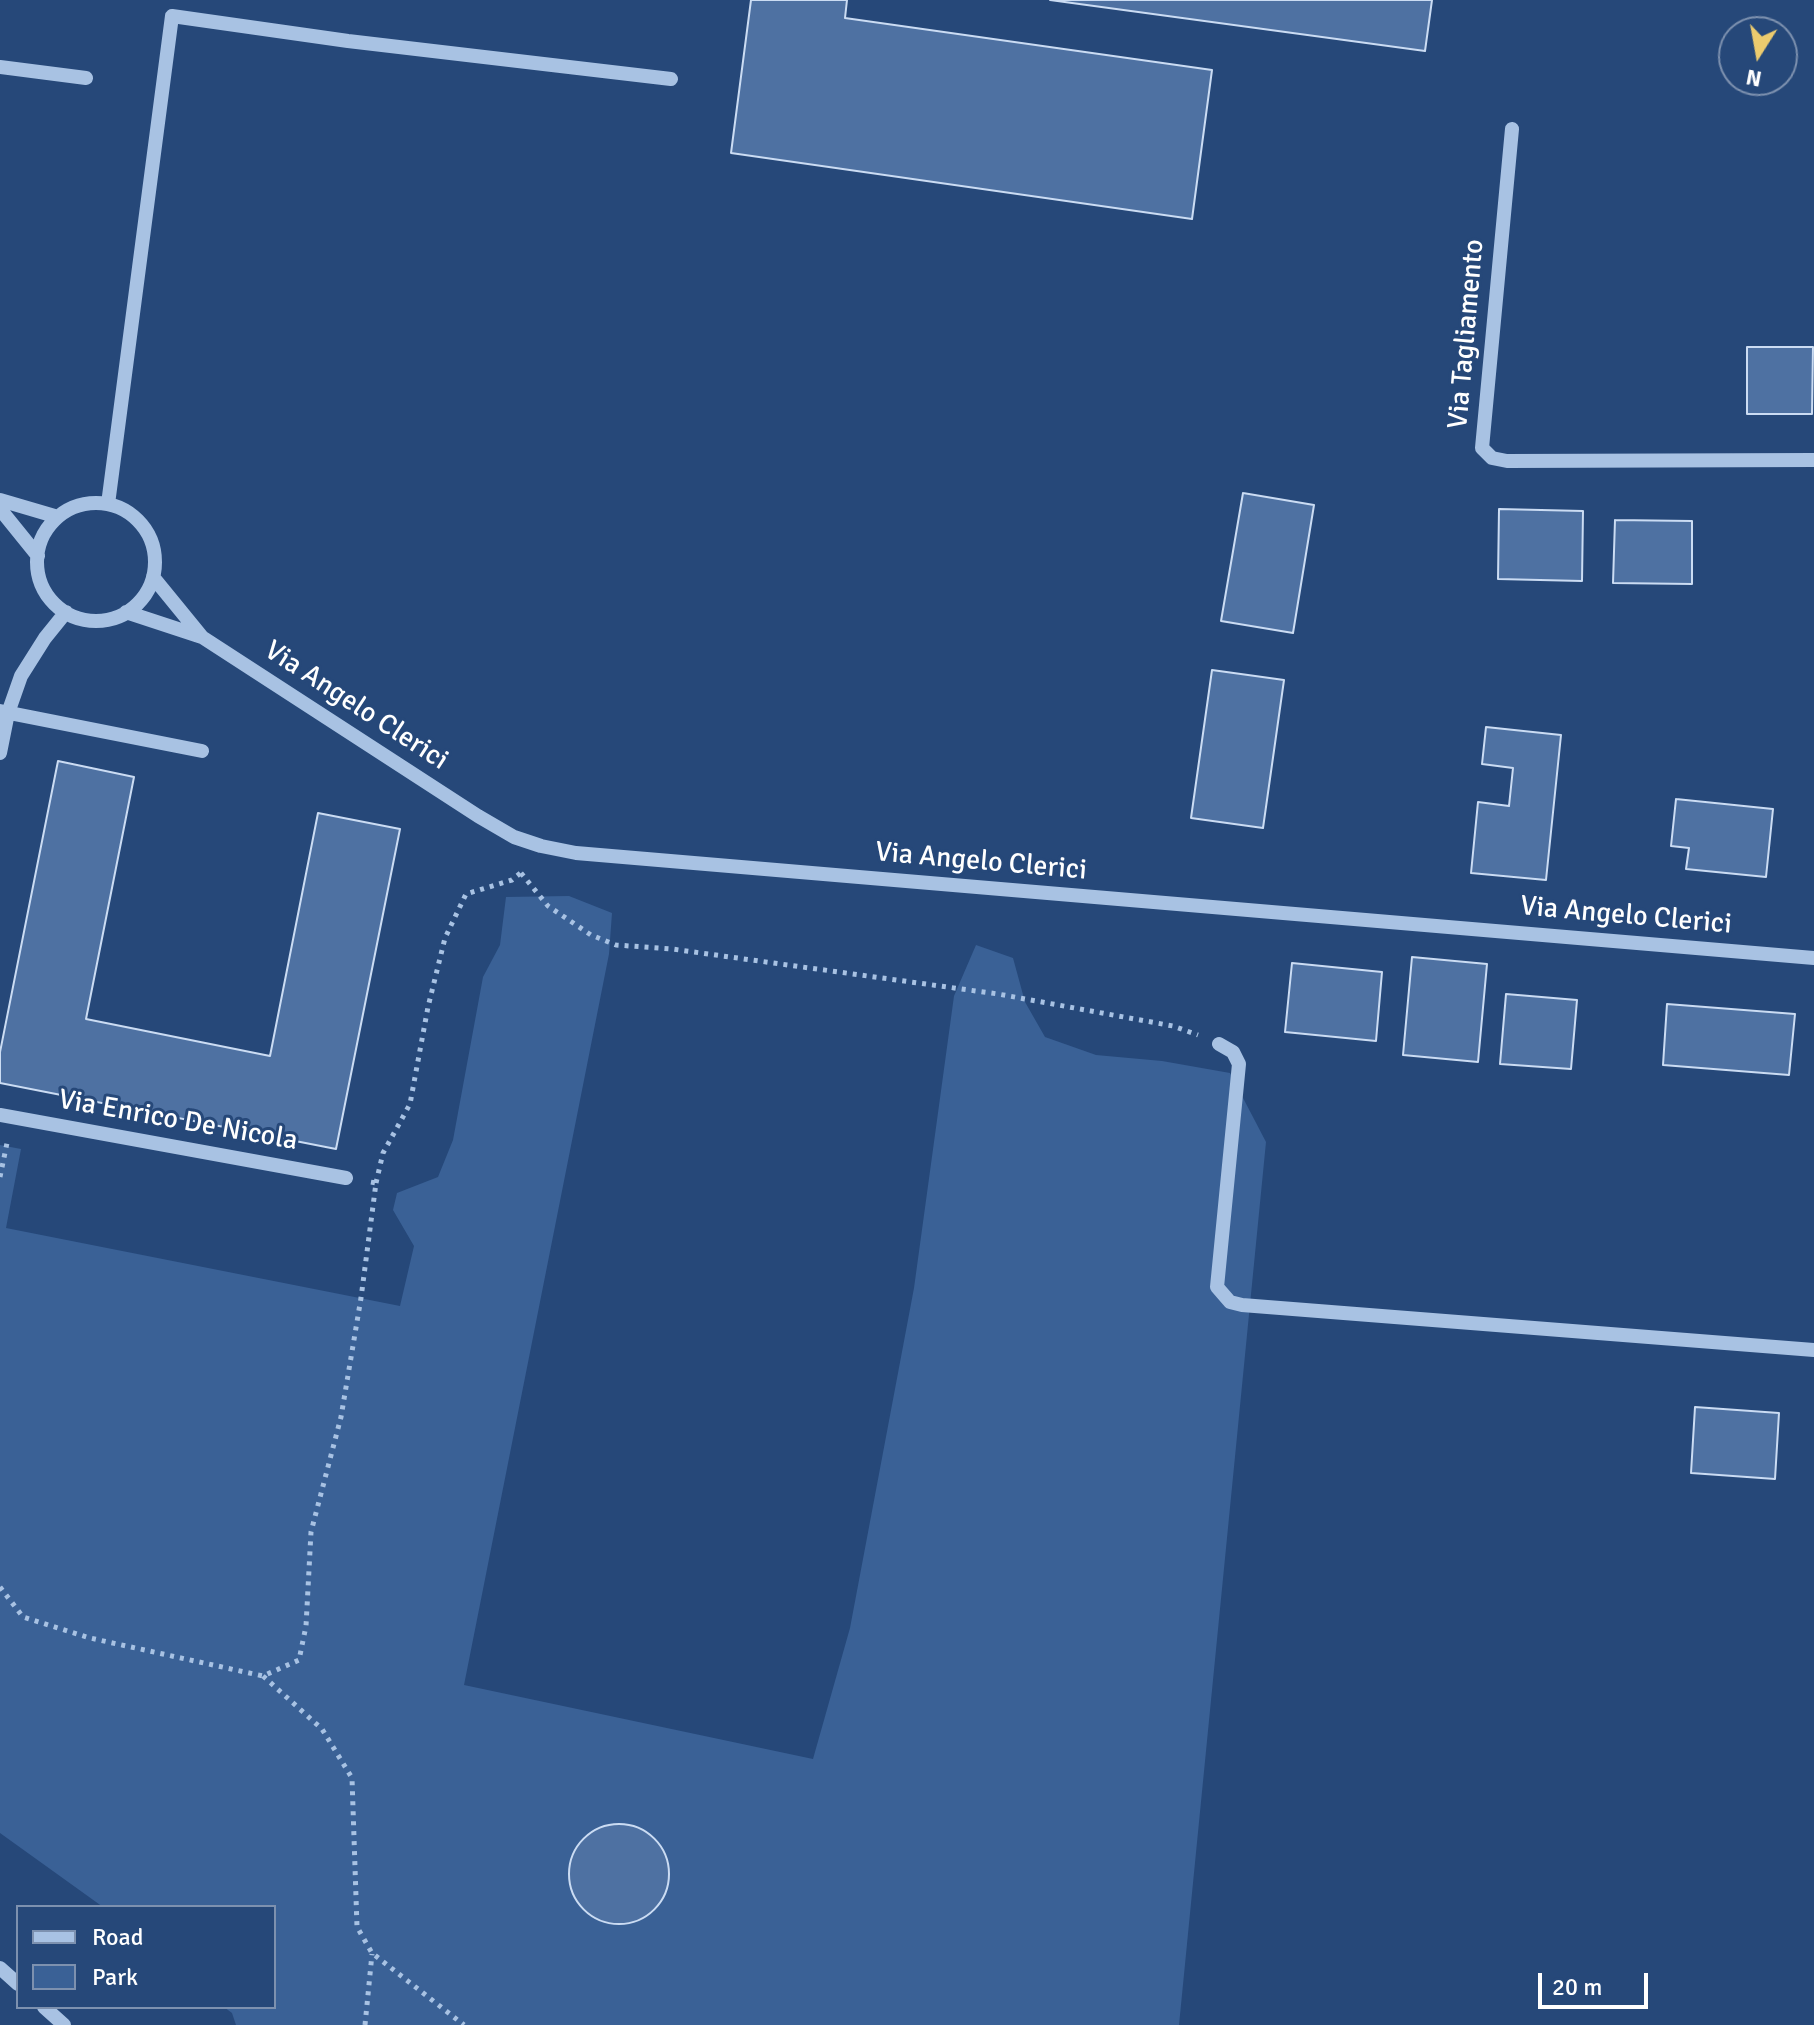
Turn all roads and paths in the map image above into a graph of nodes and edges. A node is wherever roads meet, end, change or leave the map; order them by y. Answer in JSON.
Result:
{"nodes":[{"id":1,"x":0,"y":67,"type":"edge"},
{"id":2,"x":86,"y":78,"type":"dead end"},
{"id":3,"x":671,"y":79,"type":"dead end"},
{"id":4,"x":1512,"y":129,"type":"dead end"},
{"id":5,"x":1814,"y":460,"type":"edge"},
{"id":6,"x":0,"y":500,"type":"edge"},
{"id":7,"x":108,"y":504,"type":"junction"},
{"id":8,"x":0,"y":509,"type":"edge"},
{"id":9,"x":58,"y":517,"type":"junction"},
{"id":10,"x":38,"y":556,"type":"junction"},
{"id":11,"x":153,"y":577,"type":"junction"},
{"id":12,"x":66,"y":612,"type":"junction"},
{"id":13,"x":126,"y":612,"type":"junction"},
{"id":14,"x":202,"y":637,"type":"junction"},
{"id":15,"x":4,"y":712,"type":"edge"},
{"id":16,"x":202,"y":751,"type":"dead end"},
{"id":17,"x":0,"y":753,"type":"edge"},
{"id":18,"x":541,"y":846,"type":"junction"},
{"id":19,"x":521,"y":873,"type":"junction"},
{"id":20,"x":1814,"y":958,"type":"edge"},
{"id":21,"x":1219,"y":1044,"type":"joint"},
{"id":22,"x":0,"y":1115,"type":"edge"},
{"id":23,"x":7,"y":1141,"type":"dead end"},
{"id":24,"x":0,"y":1177,"type":"edge"},
{"id":25,"x":346,"y":1178,"type":"joint"},
{"id":26,"x":376,"y":1183,"type":"junction"},
{"id":27,"x":1814,"y":1350,"type":"edge"},
{"id":28,"x":0,"y":1587,"type":"edge"},
{"id":29,"x":263,"y":1676,"type":"junction"},
{"id":30,"x":372,"y":1953,"type":"junction"},
{"id":31,"x":0,"y":1968,"type":"edge"},
{"id":32,"x":16,"y":1982,"type":"edge"},
{"id":33,"x":46,"y":2009,"type":"edge"},
{"id":34,"x":64,"y":2025,"type":"edge"},
{"id":35,"x":365,"y":2025,"type":"edge"},
{"id":36,"x":464,"y":2025,"type":"edge"}],
"edges":[{"from":1,"to":2,"type":"street"},
{"from":3,"to":7,"type":"street"},
{"from":4,"to":5,"type":"street","name":"Via Tagliamento"},
{"from":6,"to":9,"type":"street"},
{"from":7,"to":9,"type":"street"},
{"from":7,"to":11,"type":"street"},
{"from":8,"to":10,"type":"street"},
{"from":9,"to":10,"type":"street"},
{"from":10,"to":12,"type":"street"},
{"from":11,"to":13,"type":"street"},
{"from":11,"to":14,"type":"street","name":"Via Angelo Clerici"},
{"from":12,"to":13,"type":"street"},
{"from":12,"to":15,"type":"street"},
{"from":13,"to":14,"type":"street","name":"Via Angelo Clerici"},
{"from":14,"to":18,"type":"street","name":"Via Angelo Clerici"},
{"from":15,"to":16,"type":"street"},
{"from":15,"to":17,"type":"street"},
{"from":18,"to":19,"type":"path"},
{"from":18,"to":20,"type":"street","name":"Via Angelo Clerici"},
{"from":19,"to":21,"type":"path"},
{"from":19,"to":26,"type":"path"},
{"from":21,"to":27,"type":"street"},
{"from":22,"to":25,"type":"street","name":"Via Enrico De Nicola"},
{"from":23,"to":24,"type":"path"},
{"from":25,"to":26,"type":"path"},
{"from":26,"to":29,"type":"path"},
{"from":28,"to":29,"type":"path"},
{"from":29,"to":30,"type":"path"},
{"from":30,"to":35,"type":"path"},
{"from":30,"to":36,"type":"path"},
{"from":31,"to":32,"type":"street"},
{"from":33,"to":34,"type":"street"}]}
